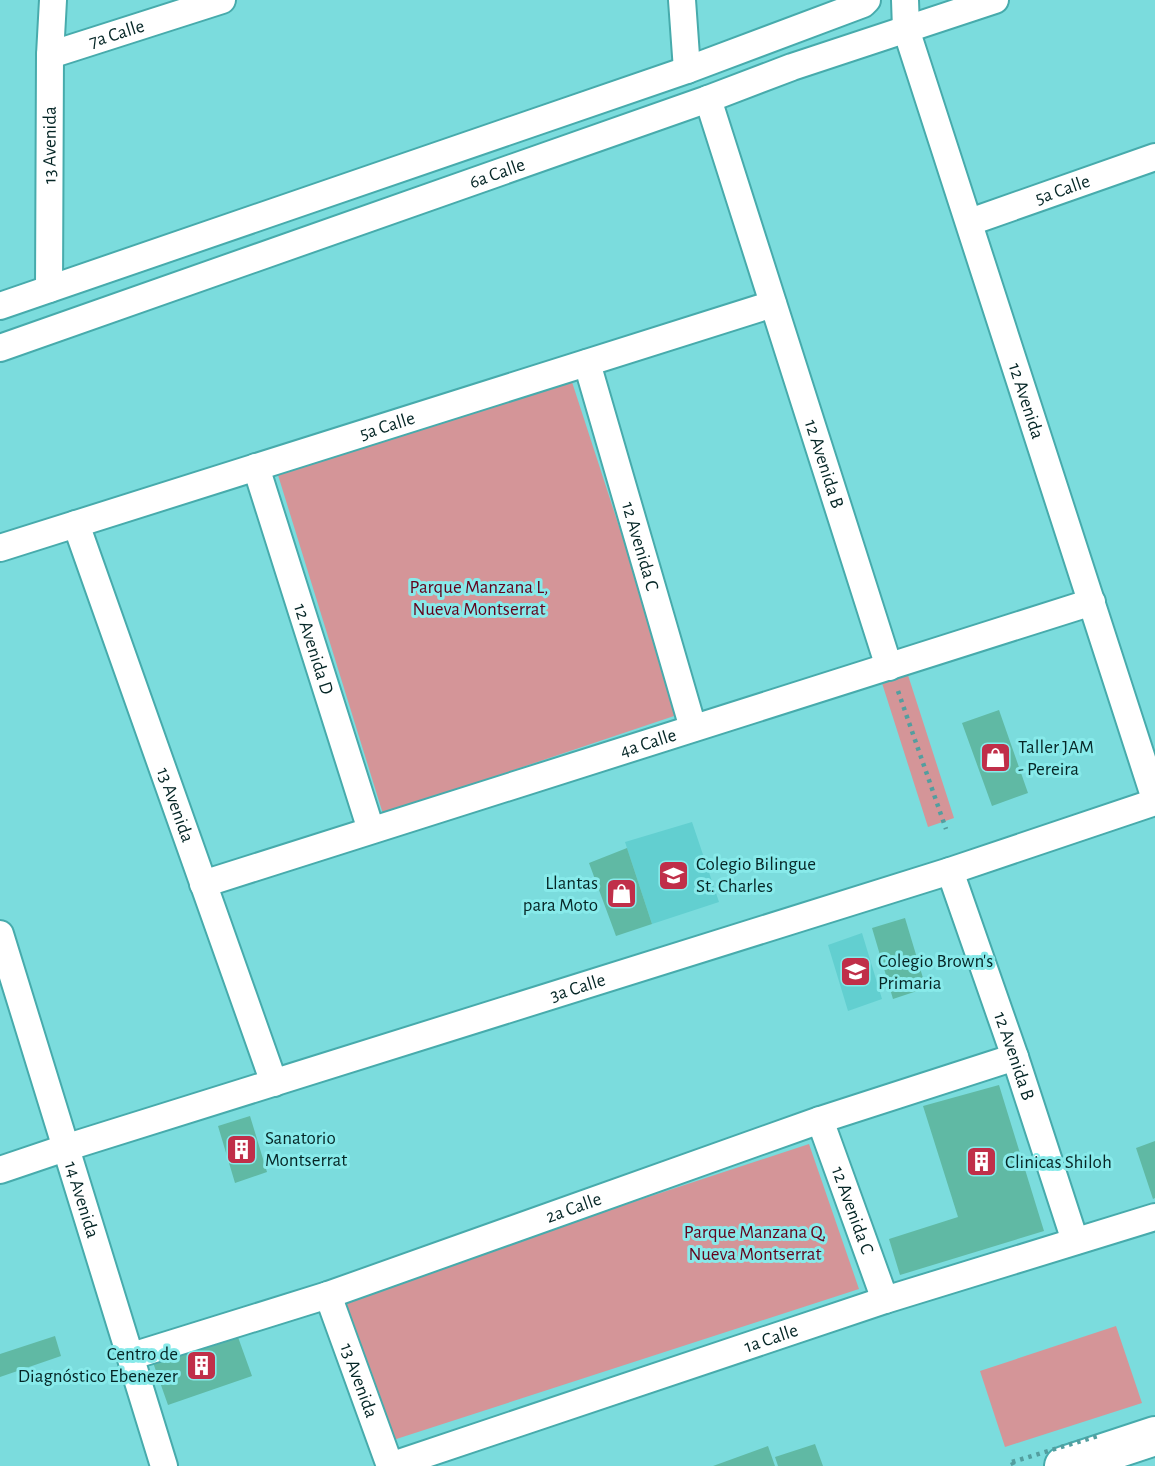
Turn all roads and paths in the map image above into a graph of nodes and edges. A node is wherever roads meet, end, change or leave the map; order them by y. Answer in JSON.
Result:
{"nodes":[{"id":1,"x":54,"y":0,"type":"edge"},
{"id":2,"x":222,"y":0,"type":"edge"},
{"id":3,"x":682,"y":0,"type":"edge"},
{"id":4,"x":867,"y":0,"type":"edge"},
{"id":5,"x":905,"y":0,"type":"edge"},
{"id":6,"x":995,"y":0,"type":"edge"},
{"id":7,"x":906,"y":29,"type":"junction"},
{"id":8,"x":50,"y":55,"type":"junction"},
{"id":9,"x":687,"y":70,"type":"junction"},
{"id":10,"x":708,"y":99,"type":"junction"},
{"id":11,"x":1155,"y":157,"type":"edge"},
{"id":12,"x":970,"y":222,"type":"junction"},
{"id":13,"x":49,"y":289,"type":"junction"},
{"id":14,"x":773,"y":304,"type":"junction"},
{"id":15,"x":0,"y":306,"type":"edge"},
{"id":16,"x":0,"y":348,"type":"edge"},
{"id":17,"x":587,"y":363,"type":"junction"},
{"id":18,"x":256,"y":467,"type":"junction"},
{"id":19,"x":76,"y":524,"type":"junction"},
{"id":20,"x":0,"y":548,"type":"edge"},
{"id":21,"x":1092,"y":602,"type":"junction"},
{"id":22,"x":889,"y":667,"type":"junction"},
{"id":23,"x":693,"y":728,"type":"junction"},
{"id":24,"x":1155,"y":801,"type":"edge"},
{"id":25,"x":946,"y":828,"type":"dead end"},
{"id":26,"x":371,"y":830,"type":"junction"},
{"id":27,"x":950,"y":871,"type":"junction"},
{"id":28,"x":203,"y":884,"type":"junction"},
{"id":29,"x":2,"y":948,"type":"edge"},
{"id":30,"x":1015,"y":1057,"type":"junction"},
{"id":31,"x":274,"y":1083,"type":"junction"},
{"id":32,"x":820,"y":1120,"type":"junction"},
{"id":33,"x":68,"y":1147,"type":"junction"},
{"id":34,"x":0,"y":1170,"type":"edge"},
{"id":35,"x":1155,"y":1217,"type":"edge"},
{"id":36,"x":1076,"y":1241,"type":"junction"},
{"id":37,"x":328,"y":1295,"type":"junction"},
{"id":38,"x":885,"y":1300,"type":"junction"},
{"id":39,"x":132,"y":1356,"type":"junction"},
{"id":40,"x":1101,"y":1435,"type":"dead end"},
{"id":41,"x":1155,"y":1436,"type":"edge"},
{"id":42,"x":164,"y":1466,"type":"edge"},
{"id":43,"x":390,"y":1466,"type":"edge"},
{"id":44,"x":1014,"y":1466,"type":"edge"},
{"id":45,"x":1064,"y":1466,"type":"edge"}],
"edges":[{"from":1,"to":8,"type":"street","name":"13 Avenida"},
{"from":2,"to":8,"type":"street","name":"7a Calle"},
{"from":3,"to":9,"type":"street"},
{"from":4,"to":9,"type":"street","name":"6a Calle"},
{"from":5,"to":7,"type":"street","name":"12 Avenida"},
{"from":6,"to":7,"type":"street","name":"6a Calle"},
{"from":7,"to":10,"type":"street","name":"6a Calle"},
{"from":7,"to":12,"type":"street","name":"12 Avenida"},
{"from":8,"to":13,"type":"street","name":"13 Avenida"},
{"from":9,"to":13,"type":"street","name":"6a Calle"},
{"from":10,"to":14,"type":"street","name":"12 Avenida B"},
{"from":10,"to":16,"type":"street","name":"6a Calle"},
{"from":11,"to":12,"type":"street","name":"5a Calle"},
{"from":12,"to":21,"type":"street","name":"12 Avenida"},
{"from":13,"to":15,"type":"street","name":"6a Calle"},
{"from":14,"to":17,"type":"street","name":"5a Calle"},
{"from":14,"to":22,"type":"street","name":"12 Avenida B"},
{"from":17,"to":18,"type":"street","name":"5a Calle"},
{"from":17,"to":23,"type":"street","name":"12 Avenida C"},
{"from":18,"to":19,"type":"street","name":"5a Calle"},
{"from":18,"to":26,"type":"street","name":"12 Avenida D"},
{"from":19,"to":20,"type":"street","name":"5a Calle"},
{"from":19,"to":28,"type":"street","name":"13 Avenida"},
{"from":21,"to":22,"type":"street","name":"4a Calle"},
{"from":21,"to":24,"type":"street","name":"12 Avenida"},
{"from":22,"to":23,"type":"street","name":"4a Calle"},
{"from":22,"to":25,"type":"path"},
{"from":23,"to":26,"type":"street","name":"4a Calle"},
{"from":24,"to":27,"type":"street","name":"3a Calle"},
{"from":26,"to":28,"type":"street","name":"4a Calle"},
{"from":27,"to":30,"type":"street","name":"12 Avenida B"},
{"from":27,"to":31,"type":"street","name":"3a Calle"},
{"from":28,"to":31,"type":"street","name":"13 Avenida"},
{"from":29,"to":33,"type":"street","name":"14 Avenida"},
{"from":30,"to":32,"type":"street","name":"2a Calle"},
{"from":30,"to":36,"type":"street","name":"12 Avenida B"},
{"from":31,"to":33,"type":"street","name":"3a Calle"},
{"from":32,"to":37,"type":"street","name":"2a Calle"},
{"from":32,"to":38,"type":"street","name":"12 Avenida C"},
{"from":33,"to":34,"type":"street","name":"3a Calle"},
{"from":33,"to":39,"type":"street","name":"14 Avenida"},
{"from":35,"to":36,"type":"street","name":"1a Calle"},
{"from":36,"to":38,"type":"street","name":"1a Calle"},
{"from":37,"to":39,"type":"street","name":"2a Calle"},
{"from":37,"to":43,"type":"street","name":"13 Avenida"},
{"from":38,"to":43,"type":"street","name":"1a Calle"},
{"from":39,"to":42,"type":"street","name":"14 Avenida"},
{"from":40,"to":44,"type":"path","bridge":true},
{"from":41,"to":45,"type":"main road"}]}
